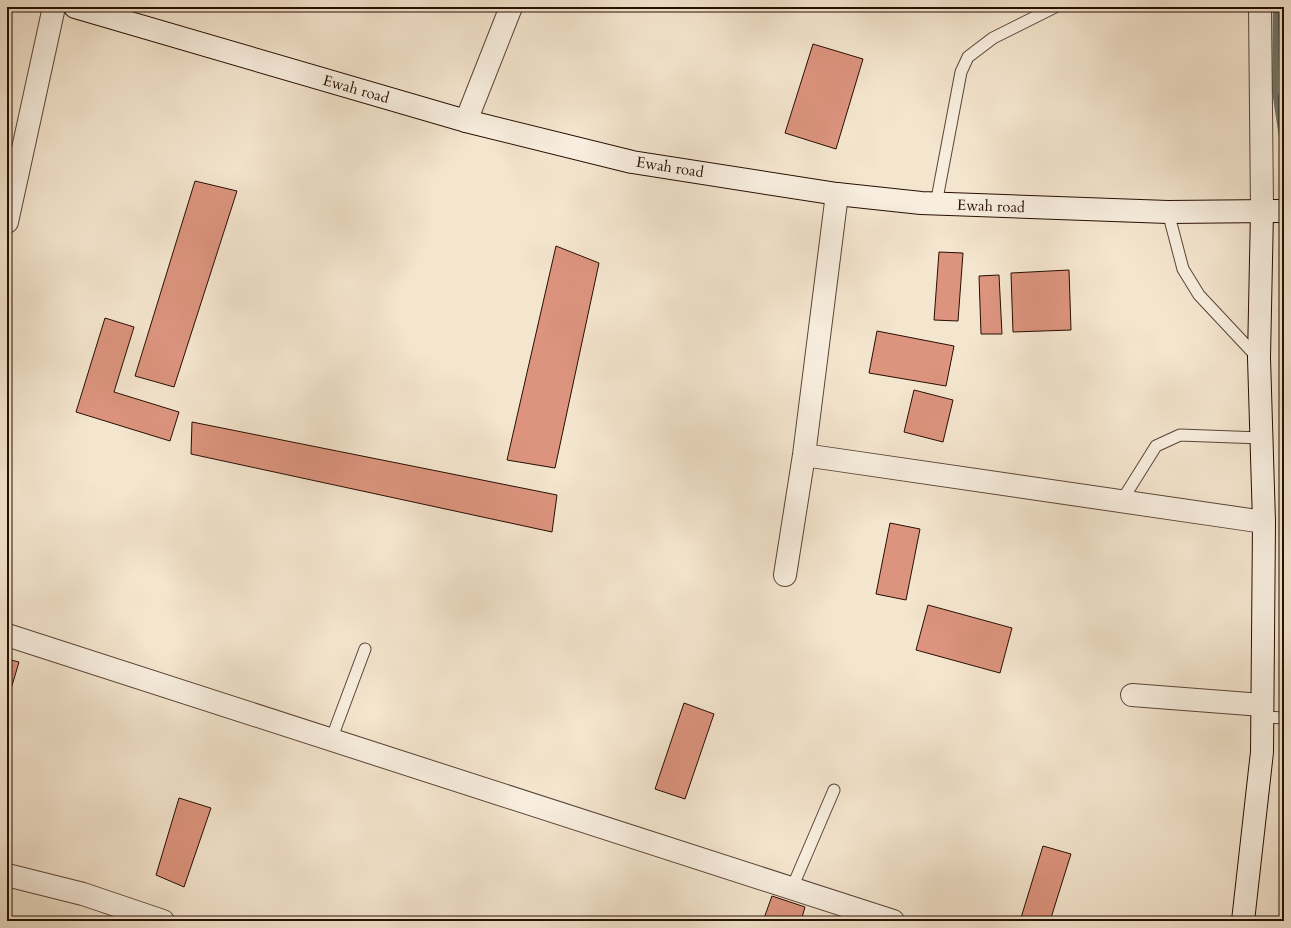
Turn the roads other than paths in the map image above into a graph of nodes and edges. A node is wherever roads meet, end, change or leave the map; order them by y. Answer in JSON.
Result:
{"nodes":[{"id":1,"x":54,"y":7,"type":"edge"},
{"id":2,"x":75,"y":7,"type":"edge"},
{"id":3,"x":511,"y":7,"type":"edge"},
{"id":4,"x":1055,"y":7,"type":"edge"},
{"id":5,"x":1260,"y":7,"type":"edge"},
{"id":6,"x":466,"y":121,"type":"junction"},
{"id":7,"x":837,"y":194,"type":"junction"},
{"id":8,"x":936,"y":204,"type":"junction"},
{"id":9,"x":1275,"y":211,"type":"edge"},
{"id":10,"x":1168,"y":212,"type":"junction"},
{"id":11,"x":7,"y":222,"type":"edge"},
{"id":12,"x":1259,"y":358,"type":"junction"},
{"id":13,"x":1261,"y":438,"type":"junction"},
{"id":14,"x":804,"y":455,"type":"junction"},
{"id":15,"x":1121,"y":502,"type":"junction"},
{"id":16,"x":1264,"y":522,"type":"junction"},
{"id":17,"x":785,"y":575,"type":"dead end"},
{"id":18,"x":7,"y":635,"type":"edge"},
{"id":19,"x":365,"y":648,"type":"dead end"},
{"id":20,"x":1132,"y":695,"type":"dead end"},
{"id":21,"x":1262,"y":711,"type":"junction"},
{"id":22,"x":1284,"y":718,"type":"edge"},
{"id":23,"x":331,"y":740,"type":"junction"},
{"id":24,"x":834,"y":790,"type":"dead end"},
{"id":25,"x":7,"y":875,"type":"edge"},
{"id":26,"x":792,"y":888,"type":"junction"},
{"id":27,"x":164,"y":921,"type":"edge"},
{"id":28,"x":893,"y":921,"type":"edge"},
{"id":29,"x":1243,"y":921,"type":"edge"}],
"edges":[{"from":1,"to":11,"type":"street"},
{"from":2,"to":6,"type":"street","name":"Ewah road"},
{"from":3,"to":6,"type":"street"},
{"from":4,"to":8,"type":"lane"},
{"from":5,"to":9,"type":"street"},
{"from":6,"to":7,"type":"street","name":"Ewah road"},
{"from":7,"to":8,"type":"street","name":"Ewah road"},
{"from":7,"to":14,"type":"street"},
{"from":8,"to":10,"type":"street","name":"Ewah road"},
{"from":9,"to":10,"type":"street","name":"Ewah road"},
{"from":9,"to":12,"type":"street"},
{"from":10,"to":12,"type":"lane"},
{"from":12,"to":13,"type":"street"},
{"from":13,"to":15,"type":"lane"},
{"from":13,"to":16,"type":"street"},
{"from":14,"to":15,"type":"street"},
{"from":14,"to":17,"type":"street"},
{"from":15,"to":16,"type":"street"},
{"from":16,"to":21,"type":"street"},
{"from":18,"to":23,"type":"street"},
{"from":19,"to":23,"type":"lane"},
{"from":20,"to":21,"type":"street"},
{"from":21,"to":22,"type":"lane"},
{"from":21,"to":29,"type":"street"},
{"from":23,"to":26,"type":"street"},
{"from":24,"to":26,"type":"lane"},
{"from":25,"to":27,"type":"street"},
{"from":26,"to":28,"type":"street"}]}
